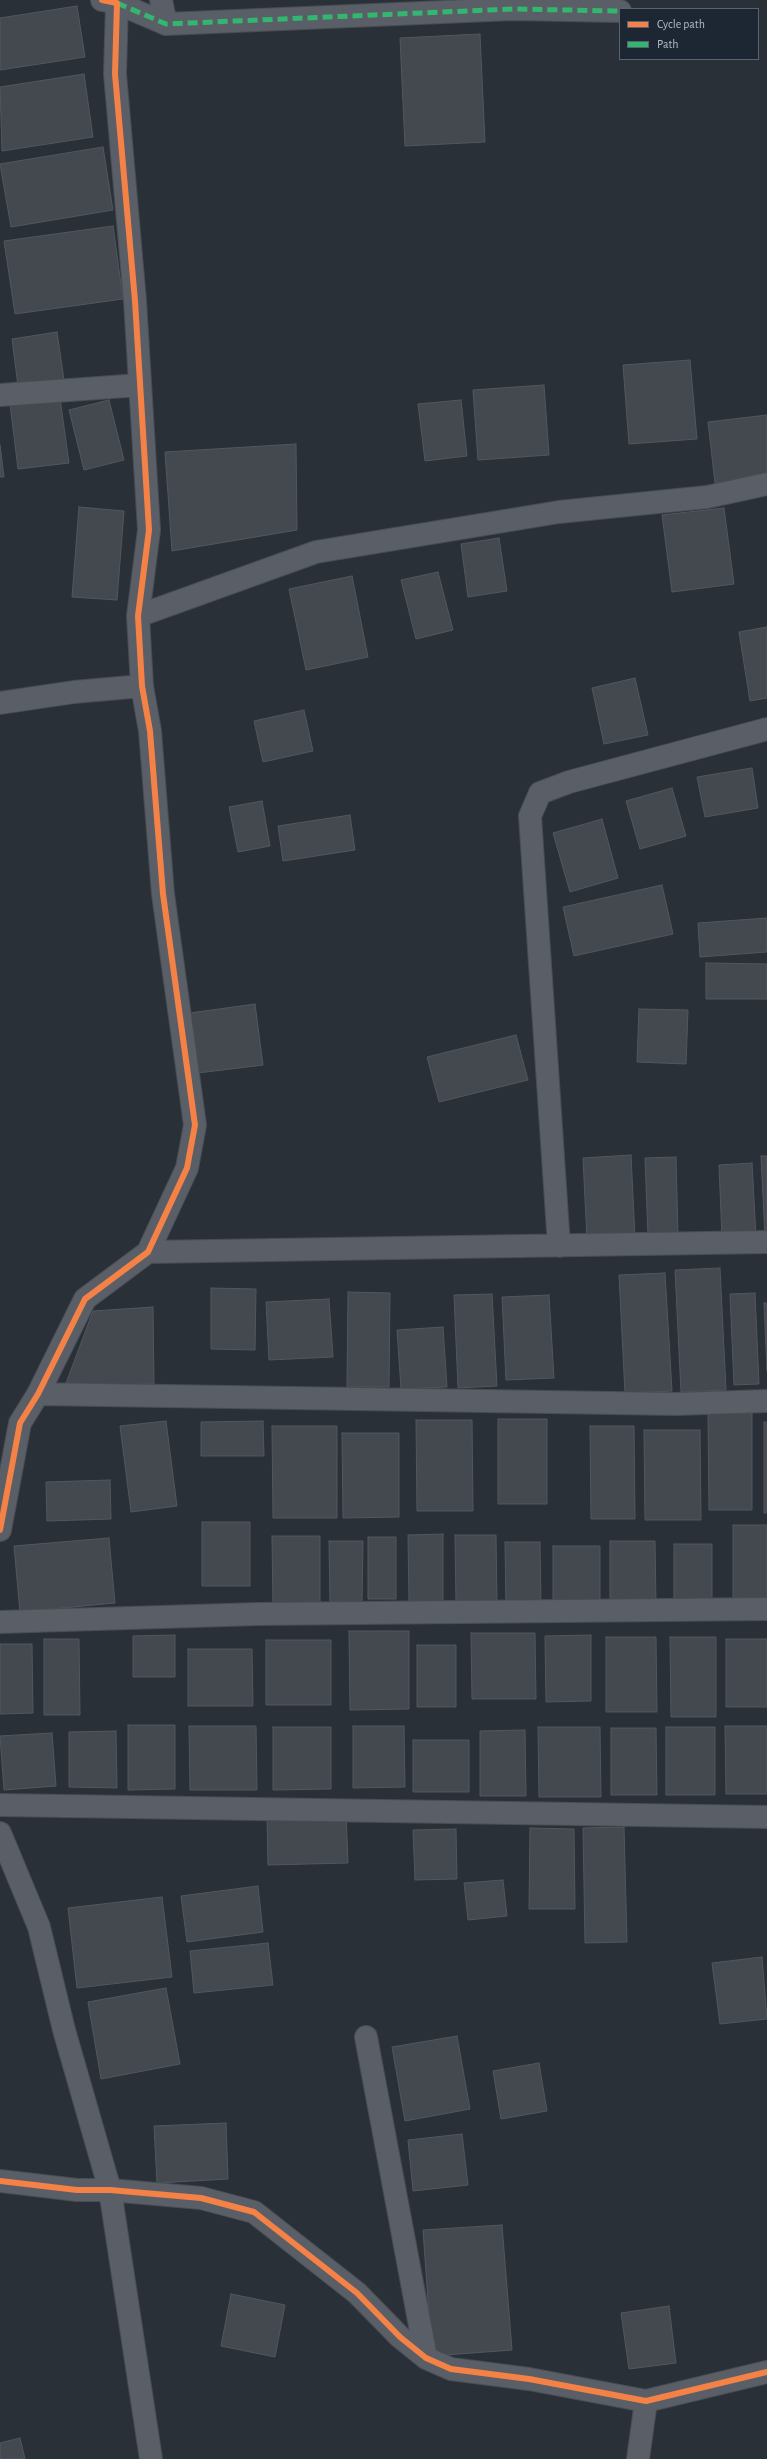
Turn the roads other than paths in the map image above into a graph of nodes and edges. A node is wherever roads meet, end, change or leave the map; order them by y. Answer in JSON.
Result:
{"nodes":[{"id":1,"x":161,"y":0,"type":"edge"},
{"id":2,"x":110,"y":2,"type":"edge"},
{"id":3,"x":619,"y":12,"type":"edge"},
{"id":4,"x":166,"y":24,"type":"junction"},
{"id":5,"x":140,"y":385,"type":"junction"},
{"id":6,"x":0,"y":395,"type":"edge"},
{"id":7,"x":767,"y":484,"type":"edge"},
{"id":8,"x":138,"y":616,"type":"junction"},
{"id":9,"x":142,"y":686,"type":"junction"},
{"id":10,"x":0,"y":703,"type":"edge"},
{"id":11,"x":767,"y":729,"type":"edge"},
{"id":12,"x":767,"y":1242,"type":"edge"},
{"id":13,"x":559,"y":1246,"type":"junction"},
{"id":14,"x":148,"y":1252,"type":"junction"},
{"id":15,"x":38,"y":1394,"type":"junction"},
{"id":16,"x":767,"y":1401,"type":"edge"},
{"id":17,"x":0,"y":1530,"type":"edge"},
{"id":18,"x":767,"y":1609,"type":"edge"},
{"id":19,"x":0,"y":1622,"type":"edge"},
{"id":20,"x":0,"y":1805,"type":"edge"},
{"id":21,"x":767,"y":1817,"type":"edge"},
{"id":22,"x":0,"y":1833,"type":"edge"},
{"id":23,"x":366,"y":2038,"type":"dead end"},
{"id":24,"x":0,"y":2181,"type":"edge"},
{"id":25,"x":110,"y":2190,"type":"junction"},
{"id":26,"x":426,"y":2358,"type":"junction"},
{"id":27,"x":767,"y":2372,"type":"edge"},
{"id":28,"x":646,"y":2401,"type":"junction"},
{"id":29,"x":151,"y":2459,"type":"edge"},
{"id":30,"x":638,"y":2459,"type":"edge"}],
"edges":[{"from":1,"to":4,"type":"street"},
{"from":2,"to":4,"type":"street"},
{"from":2,"to":5,"type":"street"},
{"from":3,"to":4,"type":"street"},
{"from":5,"to":6,"type":"street"},
{"from":5,"to":8,"type":"street"},
{"from":7,"to":8,"type":"street"},
{"from":8,"to":9,"type":"street"},
{"from":9,"to":10,"type":"street"},
{"from":9,"to":14,"type":"street"},
{"from":11,"to":13,"type":"street"},
{"from":12,"to":13,"type":"street"},
{"from":13,"to":14,"type":"street"},
{"from":14,"to":15,"type":"street"},
{"from":15,"to":16,"type":"street"},
{"from":15,"to":17,"type":"street"},
{"from":18,"to":19,"type":"street"},
{"from":20,"to":21,"type":"street"},
{"from":22,"to":25,"type":"street"},
{"from":23,"to":26,"type":"street"},
{"from":24,"to":25,"type":"street"},
{"from":25,"to":26,"type":"street"},
{"from":25,"to":29,"type":"street"},
{"from":26,"to":28,"type":"street"},
{"from":27,"to":28,"type":"street"},
{"from":28,"to":30,"type":"street"}]}
